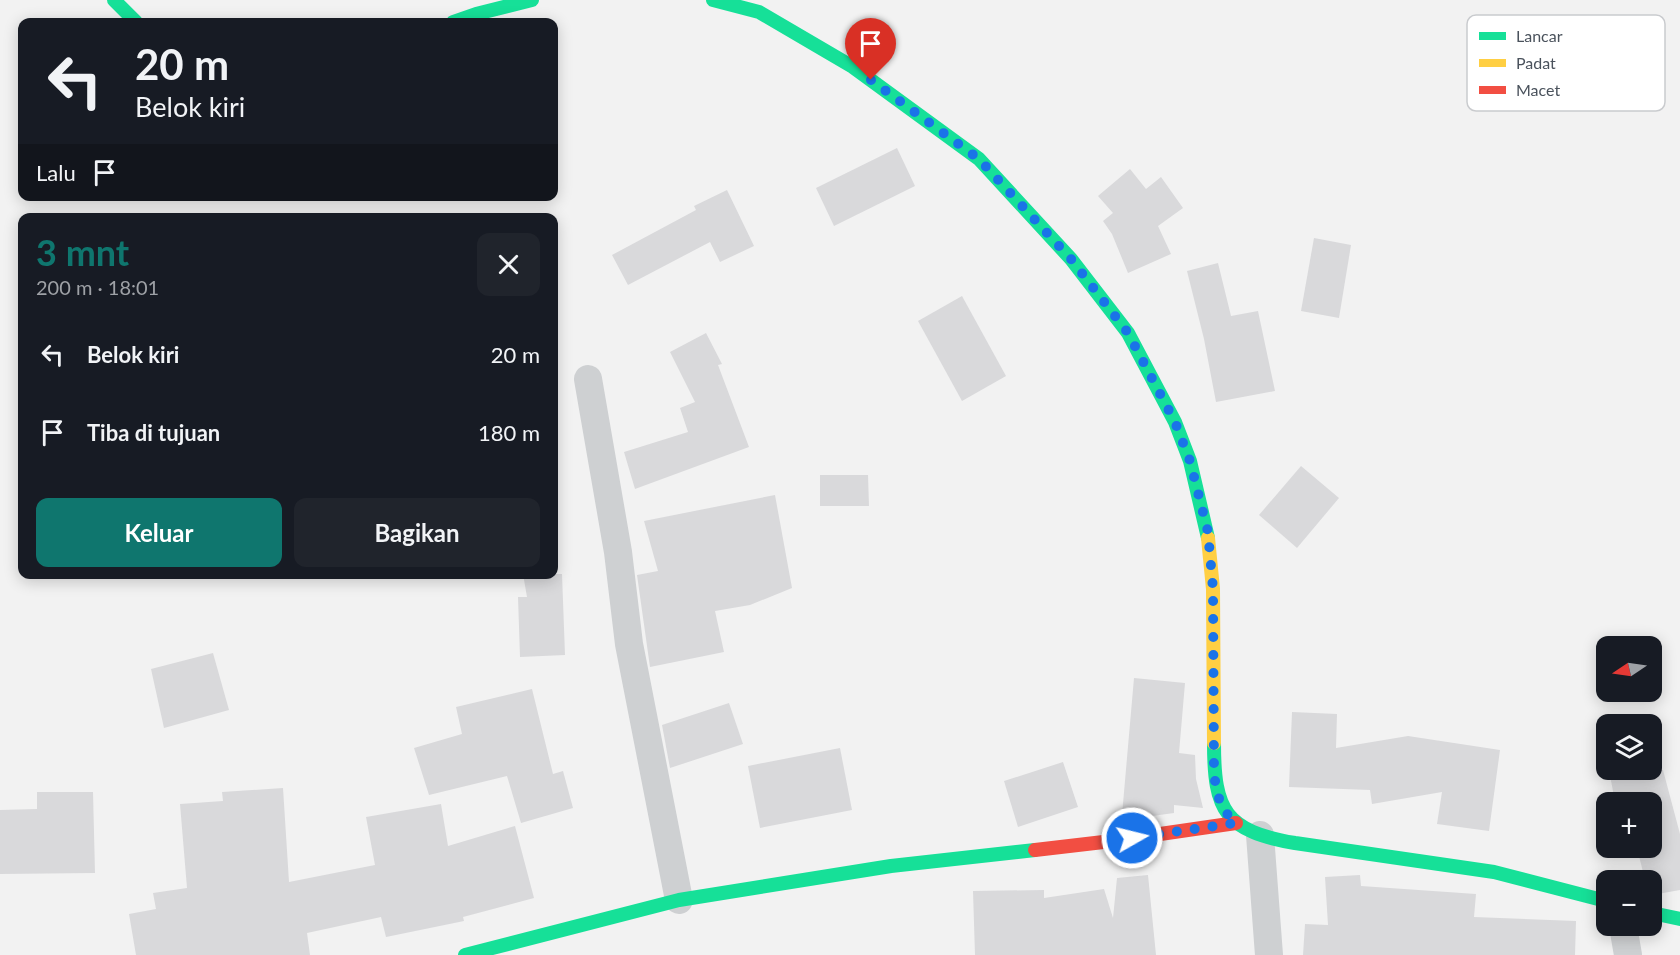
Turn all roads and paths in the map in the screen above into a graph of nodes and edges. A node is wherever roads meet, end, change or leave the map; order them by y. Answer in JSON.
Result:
{"nodes":[{"id":1,"x":114,"y":0,"type":"edge"},
{"id":2,"x":532,"y":0,"type":"edge"},
{"id":3,"x":713,"y":0,"type":"edge"},
{"id":4,"x":132,"y":18,"type":"edge"},
{"id":5,"x":465,"y":18,"type":"edge"},
{"id":6,"x":588,"y":379,"type":"dead end"},
{"id":7,"x":1248,"y":829,"type":"junction"},
{"id":8,"x":1596,"y":898,"type":"edge"},
{"id":9,"x":679,"y":900,"type":"junction"},
{"id":10,"x":1662,"y":914,"type":"edge"},
{"id":11,"x":1680,"y":919,"type":"edge"},
{"id":12,"x":1625,"y":936,"type":"edge"},
{"id":13,"x":465,"y":955,"type":"edge"},
{"id":14,"x":1269,"y":955,"type":"edge"},
{"id":15,"x":1628,"y":955,"type":"edge"}],
"edges":[{"from":1,"to":4,"type":"street"},
{"from":2,"to":5,"type":"street"},
{"from":3,"to":7,"type":"street"},
{"from":6,"to":9,"type":"street"},
{"from":7,"to":8,"type":"street"},
{"from":7,"to":9,"type":"street"},
{"from":7,"to":14,"type":"street"},
{"from":9,"to":13,"type":"street"},
{"from":10,"to":11,"type":"street"},
{"from":12,"to":15,"type":"street"}]}
